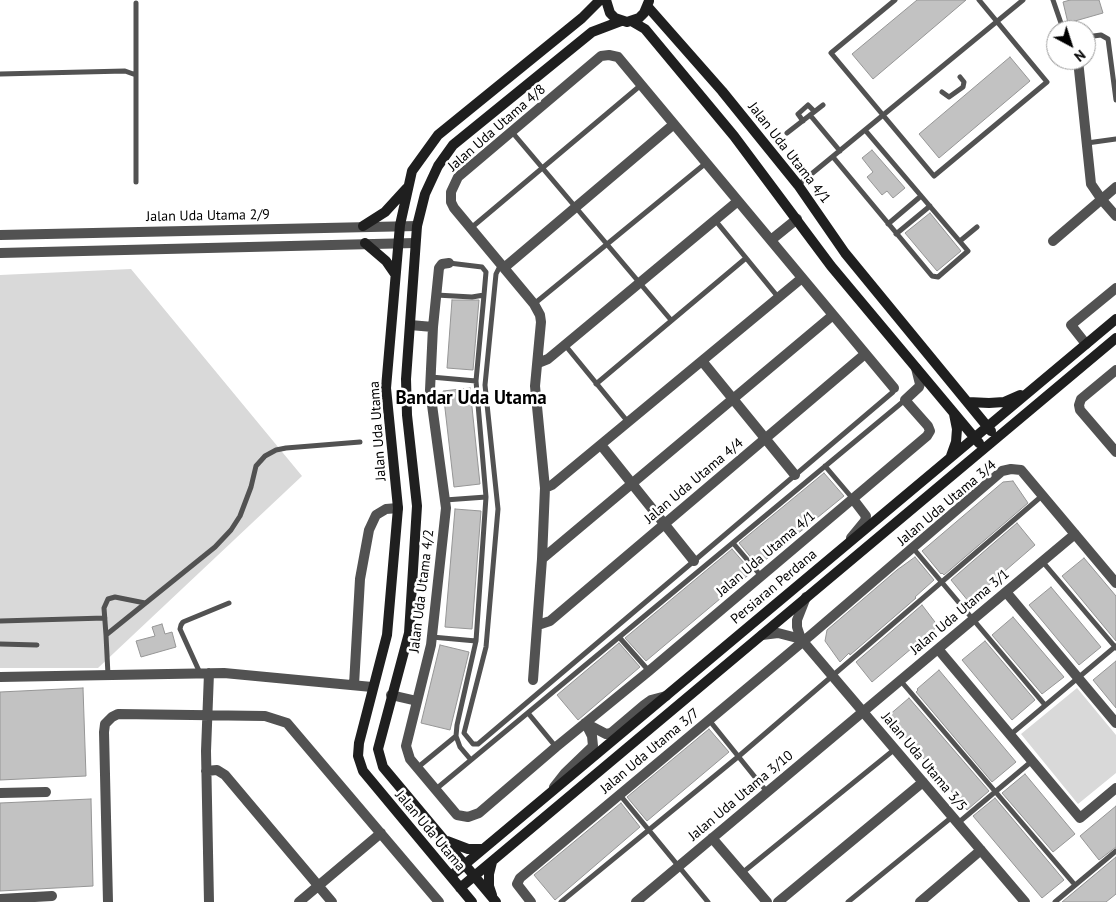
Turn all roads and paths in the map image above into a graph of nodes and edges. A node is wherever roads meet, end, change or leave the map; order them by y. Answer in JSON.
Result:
{"nodes":[{"id":1,"x":600,"y":0,"type":"edge"},
{"id":2,"x":606,"y":0,"type":"edge"},
{"id":3,"x":895,"y":0,"type":"edge"},
{"id":4,"x":979,"y":0,"type":"edge"},
{"id":5,"x":1023,"y":0,"type":"edge"},
{"id":6,"x":1053,"y":0,"type":"edge"},
{"id":7,"x":136,"y":3,"type":"dead end"},
{"id":8,"x":648,"y":3,"type":"edge"},
{"id":9,"x":1060,"y":20,"type":"edge"},
{"id":10,"x":621,"y":21,"type":"junction"},
{"id":11,"x":997,"y":21,"type":"junction"},
{"id":12,"x":633,"y":22,"type":"junction"},
{"id":13,"x":1096,"y":35,"type":"edge"},
{"id":14,"x":1079,"y":70,"type":"edge"},
{"id":15,"x":0,"y":74,"type":"edge"},
{"id":16,"x":136,"y":75,"type":"junction"},
{"id":17,"x":960,"y":77,"type":"dead end"},
{"id":18,"x":641,"y":85,"type":"junction"},
{"id":19,"x":942,"y":92,"type":"dead end"},
{"id":20,"x":1116,"y":100,"type":"edge"},
{"id":21,"x":823,"y":105,"type":"dead end"},
{"id":22,"x":812,"y":113,"type":"junction"},
{"id":23,"x":883,"y":115,"type":"junction"},
{"id":24,"x":803,"y":121,"type":"junction"},
{"id":25,"x":674,"y":124,"type":"junction"},
{"id":26,"x":865,"y":130,"type":"junction"},
{"id":27,"x":512,"y":132,"type":"junction"},
{"id":28,"x":787,"y":133,"type":"dead end"},
{"id":29,"x":1116,"y":139,"type":"edge"},
{"id":30,"x":1087,"y":143,"type":"junction"},
{"id":31,"x":840,"y":151,"type":"junction"},
{"id":32,"x":832,"y":157,"type":"junction"},
{"id":33,"x":706,"y":162,"type":"junction"},
{"id":34,"x":543,"y":168,"type":"junction"},
{"id":35,"x":136,"y":182,"type":"dead end"},
{"id":36,"x":409,"y":185,"type":"junction"},
{"id":37,"x":798,"y":185,"type":"junction"},
{"id":38,"x":1116,"y":188,"type":"edge"},
{"id":39,"x":921,"y":196,"type":"junction"},
{"id":40,"x":1102,"y":200,"type":"junction"},
{"id":41,"x":738,"y":202,"type":"junction"},
{"id":42,"x":930,"y":206,"type":"junction"},
{"id":43,"x":576,"y":207,"type":"junction"},
{"id":44,"x":1116,"y":216,"type":"edge"},
{"id":45,"x":797,"y":219,"type":"junction"},
{"id":46,"x":716,"y":220,"type":"junction"},
{"id":47,"x":888,"y":224,"type":"junction"},
{"id":48,"x":400,"y":225,"type":"junction"},
{"id":49,"x":363,"y":226,"type":"junction"},
{"id":50,"x":417,"y":226,"type":"junction"},
{"id":51,"x":976,"y":227,"type":"dead end"},
{"id":52,"x":471,"y":228,"type":"junction"},
{"id":53,"x":896,"y":234,"type":"junction"},
{"id":54,"x":0,"y":235,"type":"edge"},
{"id":55,"x":771,"y":240,"type":"junction"},
{"id":56,"x":960,"y":241,"type":"junction"},
{"id":57,"x":1053,"y":241,"type":"dead end"},
{"id":58,"x":398,"y":242,"type":"junction"},
{"id":59,"x":365,"y":243,"type":"junction"},
{"id":60,"x":415,"y":243,"type":"junction"},
{"id":61,"x":607,"y":244,"type":"junction"},
{"id":62,"x":0,"y":253,"type":"edge"},
{"id":63,"x":746,"y":258,"type":"junction"},
{"id":64,"x":449,"y":263,"type":"joint"},
{"id":65,"x":503,"y":265,"type":"junction"},
{"id":66,"x":395,"y":274,"type":"junction"},
{"id":67,"x":802,"y":278,"type":"junction"},
{"id":68,"x":640,"y":283,"type":"junction"},
{"id":69,"x":1116,"y":288,"type":"edge"},
{"id":70,"x":436,"y":295,"type":"junction"},
{"id":71,"x":484,"y":295,"type":"junction"},
{"id":72,"x":779,"y":298,"type":"junction"},
{"id":73,"x":534,"y":304,"type":"junction"},
{"id":74,"x":833,"y":315,"type":"junction"},
{"id":75,"x":1116,"y":319,"type":"edge"},
{"id":76,"x":671,"y":320,"type":"junction"},
{"id":77,"x":410,"y":325,"type":"junction"},
{"id":78,"x":433,"y":327,"type":"junction"},
{"id":79,"x":1104,"y":329,"type":"junction"},
{"id":80,"x":1115,"y":341,"type":"edge"},
{"id":81,"x":1086,"y":344,"type":"junction"},
{"id":82,"x":565,"y":345,"type":"junction"},
{"id":83,"x":865,"y":354,"type":"junction"},
{"id":84,"x":702,"y":361,"type":"junction"},
{"id":85,"x":538,"y":363,"type":"junction"},
{"id":86,"x":916,"y":368,"type":"junction"},
{"id":87,"x":1116,"y":370,"type":"edge"},
{"id":88,"x":431,"y":377,"type":"junction"},
{"id":89,"x":476,"y":381,"type":"junction"},
{"id":90,"x":596,"y":384,"type":"junction"},
{"id":91,"x":894,"y":388,"type":"joint"},
{"id":92,"x":1030,"y":391,"type":"junction"},
{"id":93,"x":733,"y":399,"type":"junction"},
{"id":94,"x":905,"y":400,"type":"junction"},
{"id":95,"x":968,"y":402,"type":"junction"},
{"id":96,"x":954,"y":413,"type":"junction"},
{"id":97,"x":628,"y":422,"type":"junction"},
{"id":98,"x":988,"y":426,"type":"junction"},
{"id":99,"x":974,"y":438,"type":"junction"},
{"id":100,"x":997,"y":438,"type":"junction"},
{"id":101,"x":765,"y":439,"type":"junction"},
{"id":102,"x":360,"y":442,"type":"dead end"},
{"id":103,"x":601,"y":445,"type":"junction"},
{"id":104,"x":984,"y":448,"type":"junction"},
{"id":105,"x":1116,"y":452,"type":"edge"},
{"id":106,"x":951,"y":457,"type":"junction"},
{"id":107,"x":825,"y":466,"type":"junction"},
{"id":108,"x":795,"y":475,"type":"junction"},
{"id":109,"x":632,"y":484,"type":"junction"},
{"id":110,"x":544,"y":488,"type":"junction"},
{"id":111,"x":1042,"y":495,"type":"junction"},
{"id":112,"x":486,"y":497,"type":"junction"},
{"id":113,"x":853,"y":499,"type":"junction"},
{"id":114,"x":445,"y":500,"type":"junction"},
{"id":115,"x":398,"y":508,"type":"junction"},
{"id":116,"x":664,"y":524,"type":"junction"},
{"id":117,"x":1075,"y":534,"type":"junction"},
{"id":118,"x":733,"y":542,"type":"junction"},
{"id":119,"x":842,"y":548,"type":"junction"},
{"id":120,"x":913,"y":548,"type":"junction"},
{"id":121,"x":542,"y":559,"type":"junction"},
{"id":122,"x":694,"y":561,"type":"junction"},
{"id":123,"x":1042,"y":561,"type":"junction"},
{"id":124,"x":762,"y":576,"type":"junction"},
{"id":125,"x":942,"y":582,"type":"junction"},
{"id":126,"x":1116,"y":583,"type":"edge"},
{"id":127,"x":1006,"y":592,"type":"junction"},
{"id":128,"x":806,"y":597,"type":"junction"},
{"id":129,"x":145,"y":603,"type":"junction"},
{"id":130,"x":229,"y":603,"type":"dead end"},
{"id":131,"x":105,"y":618,"type":"junction"},
{"id":132,"x":973,"y":619,"type":"junction"},
{"id":133,"x":0,"y":621,"type":"edge"},
{"id":134,"x":538,"y":625,"type":"junction"},
{"id":135,"x":106,"y":634,"type":"junction"},
{"id":136,"x":762,"y":635,"type":"junction"},
{"id":137,"x":432,"y":637,"type":"junction"},
{"id":138,"x":619,"y":637,"type":"junction"},
{"id":139,"x":802,"y":640,"type":"junction"},
{"id":140,"x":476,"y":641,"type":"junction"},
{"id":141,"x":0,"y":644,"type":"edge"},
{"id":142,"x":37,"y":645,"type":"dead end"},
{"id":143,"x":1116,"y":647,"type":"edge"},
{"id":144,"x":938,"y":649,"type":"junction"},
{"id":145,"x":649,"y":671,"type":"junction"},
{"id":146,"x":205,"y":673,"type":"junction"},
{"id":147,"x":108,"y":675,"type":"junction"},
{"id":148,"x":833,"y":676,"type":"junction"},
{"id":149,"x":0,"y":677,"type":"edge"},
{"id":150,"x":1078,"y":678,"type":"junction"},
{"id":151,"x":533,"y":680,"type":"dead end"},
{"id":152,"x":900,"y":680,"type":"junction"},
{"id":153,"x":354,"y":686,"type":"junction"},
{"id":154,"x":372,"y":687,"type":"junction"},
{"id":155,"x":392,"y":695,"type":"junction"},
{"id":156,"x":667,"y":696,"type":"junction"},
{"id":157,"x":417,"y":701,"type":"junction"},
{"id":158,"x":1045,"y":705,"type":"junction"},
{"id":159,"x":863,"y":712,"type":"junction"},
{"id":160,"x":528,"y":713,"type":"junction"},
{"id":161,"x":207,"y":715,"type":"junction"},
{"id":162,"x":709,"y":720,"type":"junction"},
{"id":163,"x":585,"y":723,"type":"junction"},
{"id":164,"x":1116,"y":723,"type":"edge"},
{"id":165,"x":1010,"y":735,"type":"junction"},
{"id":166,"x":456,"y":736,"type":"junction"},
{"id":167,"x":556,"y":747,"type":"junction"},
{"id":168,"x":895,"y":749,"type":"junction"},
{"id":169,"x":739,"y":756,"type":"junction"},
{"id":170,"x":471,"y":760,"type":"junction"},
{"id":171,"x":1032,"y":761,"type":"junction"},
{"id":172,"x":417,"y":768,"type":"junction"},
{"id":173,"x":206,"y":771,"type":"junction"},
{"id":174,"x":923,"y":782,"type":"junction"},
{"id":175,"x":1116,"y":788,"type":"edge"},
{"id":176,"x":436,"y":790,"type":"junction"},
{"id":177,"x":46,"y":792,"type":"dead end"},
{"id":178,"x":767,"y":792,"type":"junction"},
{"id":179,"x":995,"y":792,"type":"junction"},
{"id":180,"x":0,"y":793,"type":"edge"},
{"id":181,"x":550,"y":793,"type":"junction"},
{"id":182,"x":620,"y":794,"type":"junction"},
{"id":183,"x":956,"y":820,"type":"junction"},
{"id":184,"x":648,"y":829,"type":"junction"},
{"id":185,"x":381,"y":833,"type":"junction"},
{"id":186,"x":712,"y":838,"type":"junction"},
{"id":187,"x":444,"y":840,"type":"junction"},
{"id":188,"x":483,"y":849,"type":"junction"},
{"id":189,"x":981,"y":850,"type":"junction"},
{"id":190,"x":1116,"y":850,"type":"edge"},
{"id":191,"x":492,"y":862,"type":"junction"},
{"id":192,"x":465,"y":865,"type":"junction"},
{"id":193,"x":679,"y":866,"type":"junction"},
{"id":194,"x":742,"y":873,"type":"junction"},
{"id":195,"x":451,"y":876,"type":"junction"},
{"id":196,"x":474,"y":876,"type":"junction"},
{"id":197,"x":318,"y":885,"type":"junction"},
{"id":198,"x":1075,"y":885,"type":"junction"},
{"id":199,"x":460,"y":888,"type":"junction"},
{"id":200,"x":52,"y":896,"type":"dead end"},
{"id":201,"x":0,"y":899,"type":"edge"},
{"id":202,"x":495,"y":901,"type":"edge"},
{"id":203,"x":640,"y":901,"type":"edge"},
{"id":204,"x":108,"y":902,"type":"edge"},
{"id":205,"x":210,"y":902,"type":"edge"},
{"id":206,"x":299,"y":902,"type":"edge"},
{"id":207,"x":332,"y":902,"type":"edge"},
{"id":208,"x":440,"y":902,"type":"edge"},
{"id":209,"x":472,"y":902,"type":"edge"},
{"id":210,"x":531,"y":902,"type":"edge"},
{"id":211,"x":561,"y":902,"type":"edge"},
{"id":212,"x":708,"y":902,"type":"edge"},
{"id":213,"x":767,"y":902,"type":"edge"},
{"id":214,"x":778,"y":902,"type":"edge"},
{"id":215,"x":848,"y":902,"type":"edge"},
{"id":216,"x":920,"y":902,"type":"edge"},
{"id":217,"x":1026,"y":902,"type":"edge"},
{"id":218,"x":1055,"y":902,"type":"edge"}],
"edges":[{"from":1,"to":36,"type":"street","name":"Jalan Uda Utama"},
{"from":2,"to":10,"type":"street"},
{"from":3,"to":23,"type":"lane"},
{"from":4,"to":11,"type":"lane"},
{"from":5,"to":11,"type":"lane"},
{"from":6,"to":9,"type":"lane"},
{"from":7,"to":16,"type":"lane"},
{"from":8,"to":12,"type":"street"},
{"from":8,"to":37,"type":"street","name":"Jalan Uda Utama 4/1"},
{"from":10,"to":12,"type":"street"},
{"from":10,"to":50,"type":"street","name":"Jalan Uda Utama"},
{"from":11,"to":23,"type":"lane"},
{"from":11,"to":23,"type":"lane"},
{"from":12,"to":45,"type":"street"},
{"from":13,"to":20,"type":"lane"},
{"from":14,"to":30,"type":"street"},
{"from":15,"to":16,"type":"lane"},
{"from":16,"to":35,"type":"lane"},
{"from":17,"to":19,"type":"lane"},
{"from":18,"to":25,"type":"street"},
{"from":18,"to":27,"type":"street","name":"Jalan Uda Utama 4/8"},
{"from":18,"to":34,"type":"lane"},
{"from":21,"to":22,"type":"lane"},
{"from":22,"to":24,"type":"lane"},
{"from":22,"to":24,"type":"lane"},
{"from":22,"to":31,"type":"lane"},
{"from":23,"to":26,"type":"lane"},
{"from":24,"to":28,"type":"lane"},
{"from":25,"to":33,"type":"street"},
{"from":25,"to":43,"type":"street"},
{"from":26,"to":31,"type":"lane"},
{"from":26,"to":39,"type":"lane"},
{"from":27,"to":34,"type":"lane"},
{"from":27,"to":52,"type":"street","name":"Jalan Uda Utama 4/8"},
{"from":29,"to":30,"type":"lane"},
{"from":30,"to":40,"type":"street"},
{"from":31,"to":32,"type":"lane"},
{"from":32,"to":37,"type":"lane"},
{"from":32,"to":47,"type":"lane"},
{"from":33,"to":41,"type":"street"},
{"from":33,"to":61,"type":"lane"},
{"from":34,"to":43,"type":"lane"},
{"from":34,"to":52,"type":"lane"},
{"from":36,"to":48,"type":"street","name":"Jalan Uda Utama"},
{"from":36,"to":49,"type":"street"},
{"from":37,"to":95,"type":"street","name":"Jalan Uda Utama 4/1"},
{"from":38,"to":40,"type":"street"},
{"from":39,"to":42,"type":"lane"},
{"from":39,"to":47,"type":"lane"},
{"from":40,"to":44,"type":"street"},
{"from":40,"to":57,"type":"street"},
{"from":41,"to":46,"type":"street"},
{"from":41,"to":55,"type":"street"},
{"from":42,"to":53,"type":"lane"},
{"from":42,"to":56,"type":"lane"},
{"from":43,"to":61,"type":"lane"},
{"from":43,"to":65,"type":"street"},
{"from":45,"to":55,"type":"street"},
{"from":45,"to":86,"type":"street"},
{"from":46,"to":63,"type":"lane"},
{"from":46,"to":68,"type":"street"},
{"from":47,"to":53,"type":"lane"},
{"from":48,"to":49,"type":"street","name":"Jalan Uda Utama 2/9"},
{"from":48,"to":50,"type":"street","name":"Jalan Uda Utama 2/9"},
{"from":48,"to":58,"type":"street","name":"Jalan Uda Utama"},
{"from":49,"to":54,"type":"street","name":"Jalan Uda Utama 2/9"},
{"from":50,"to":60,"type":"street","name":"Jalan Uda Utama"},
{"from":51,"to":56,"type":"lane"},
{"from":52,"to":65,"type":"street","name":"Jalan Uda Utama 4/8"},
{"from":53,"to":56,"type":"lane"},
{"from":55,"to":67,"type":"street"},
{"from":58,"to":59,"type":"street"},
{"from":58,"to":60,"type":"street"},
{"from":58,"to":66,"type":"street","name":"Jalan Uda Utama"},
{"from":59,"to":62,"type":"street"},
{"from":59,"to":66,"type":"street"},
{"from":60,"to":77,"type":"street","name":"Jalan Uda Utama"},
{"from":61,"to":68,"type":"lane"},
{"from":61,"to":73,"type":"lane"},
{"from":63,"to":72,"type":"lane"},
{"from":63,"to":76,"type":"lane"},
{"from":64,"to":70,"type":"street","name":"Jalan Uda Utama 4/2"},
{"from":64,"to":71,"type":"lane"},
{"from":65,"to":73,"type":"street","name":"Jalan Uda Utama 4/8"},
{"from":65,"to":122,"type":"lane"},
{"from":66,"to":115,"type":"street","name":"Jalan Uda Utama"},
{"from":67,"to":72,"type":"street"},
{"from":67,"to":74,"type":"street"},
{"from":68,"to":76,"type":"lane"},
{"from":68,"to":82,"type":"street"},
{"from":69,"to":81,"type":"street"},
{"from":70,"to":71,"type":"lane"},
{"from":70,"to":78,"type":"street","name":"Jalan Uda Utama 4/2"},
{"from":71,"to":89,"type":"lane"},
{"from":72,"to":84,"type":"street"},
{"from":73,"to":85,"type":"street"},
{"from":74,"to":83,"type":"street"},
{"from":74,"to":93,"type":"street"},
{"from":75,"to":79,"type":"street","name":"Persiaran Perdana"},
{"from":76,"to":90,"type":"lane"},
{"from":77,"to":78,"type":"street"},
{"from":77,"to":155,"type":"street","name":"Jalan Uda Utama"},
{"from":78,"to":88,"type":"street","name":"Jalan Uda Utama 4/2"},
{"from":79,"to":80,"type":"street"},
{"from":79,"to":81,"type":"street","name":"Persiaran Perdana"},
{"from":80,"to":100,"type":"street","name":"Persiaran Perdana"},
{"from":81,"to":92,"type":"street","name":"Persiaran Perdana"},
{"from":82,"to":85,"type":"street"},
{"from":82,"to":90,"type":"lane"},
{"from":83,"to":91,"type":"street"},
{"from":83,"to":101,"type":"street","name":"Jalan Uda Utama 4/4"},
{"from":84,"to":93,"type":"street"},
{"from":84,"to":97,"type":"street"},
{"from":85,"to":110,"type":"street"},
{"from":86,"to":94,"type":"street"},
{"from":86,"to":96,"type":"street"},
{"from":87,"to":105,"type":"street"},
{"from":88,"to":89,"type":"lane"},
{"from":88,"to":114,"type":"street","name":"Jalan Uda Utama 4/2"},
{"from":89,"to":112,"type":"lane"},
{"from":90,"to":97,"type":"lane"},
{"from":91,"to":108,"type":"lane"},
{"from":92,"to":95,"type":"street"},
{"from":92,"to":98,"type":"street","name":"Persiaran Perdana"},
{"from":93,"to":101,"type":"street"},
{"from":93,"to":109,"type":"street"},
{"from":94,"to":107,"type":"lane"},
{"from":94,"to":113,"type":"street","name":"Jalan Uda Utama 4/1"},
{"from":95,"to":98,"type":"street","name":"Jalan Uda Utama 4/1"},
{"from":96,"to":99,"type":"street"},
{"from":96,"to":106,"type":"street"},
{"from":97,"to":103,"type":"street"},
{"from":98,"to":99,"type":"street","name":"Persiaran Perdana"},
{"from":98,"to":100,"type":"street","name":"Jalan Uda Utama 4/1"},
{"from":99,"to":104,"type":"street"},
{"from":99,"to":106,"type":"street","name":"Persiaran Perdana"},
{"from":100,"to":104,"type":"street","name":"Persiaran Perdana"},
{"from":101,"to":108,"type":"street"},
{"from":101,"to":116,"type":"street","name":"Jalan Uda Utama 4/4"},
{"from":102,"to":129,"type":"lane"},
{"from":103,"to":109,"type":"street"},
{"from":103,"to":110,"type":"street"},
{"from":104,"to":128,"type":"street","name":"Persiaran Perdana"},
{"from":106,"to":119,"type":"street","name":"Persiaran Perdana"},
{"from":107,"to":113,"type":"lane"},
{"from":107,"to":118,"type":"lane"},
{"from":108,"to":122,"type":"lane"},
{"from":109,"to":116,"type":"street"},
{"from":109,"to":121,"type":"street"},
{"from":110,"to":121,"type":"street"},
{"from":111,"to":117,"type":"street","name":"Jalan Uda Utama 3/4"},
{"from":111,"to":120,"type":"street","name":"Jalan Uda Utama 3/4"},
{"from":111,"to":125,"type":"lane"},
{"from":112,"to":114,"type":"lane"},
{"from":112,"to":140,"type":"lane"},
{"from":113,"to":119,"type":"street"},
{"from":113,"to":124,"type":"street","name":"Jalan Uda Utama 4/1"},
{"from":114,"to":137,"type":"street","name":"Jalan Uda Utama 4/2"},
{"from":115,"to":153,"type":"street"},
{"from":115,"to":154,"type":"street","name":"Jalan Uda Utama"},
{"from":116,"to":122,"type":"street"},
{"from":116,"to":134,"type":"street","name":"Jalan Uda Utama 4/4"},
{"from":117,"to":123,"type":"street","name":"Jalan Uda Utama 3/1"},
{"from":117,"to":126,"type":"street","name":"Jalan Uda Utama 3/4"},
{"from":118,"to":124,"type":"lane"},
{"from":118,"to":138,"type":"lane"},
{"from":119,"to":156,"type":"street","name":"Persiaran Perdana"},
{"from":120,"to":125,"type":"lane"},
{"from":120,"to":139,"type":"street","name":"Jalan Uda Utama 3/4"},
{"from":121,"to":134,"type":"street"},
{"from":123,"to":127,"type":"street","name":"Jalan Uda Utama 3/1"},
{"from":123,"to":143,"type":"lane"},
{"from":124,"to":145,"type":"street","name":"Jalan Uda Utama 4/1"},
{"from":125,"to":132,"type":"lane"},
{"from":125,"to":148,"type":"lane"},
{"from":127,"to":132,"type":"street","name":"Jalan Uda Utama 3/1"},
{"from":127,"to":150,"type":"street"},
{"from":128,"to":136,"type":"street","name":"Persiaran Perdana"},
{"from":128,"to":139,"type":"street"},
{"from":129,"to":131,"type":"lane"},
{"from":129,"to":135,"type":"lane"},
{"from":130,"to":146,"type":"lane"},
{"from":131,"to":133,"type":"lane"},
{"from":131,"to":135,"type":"lane"},
{"from":132,"to":144,"type":"street","name":"Jalan Uda Utama 3/1"},
{"from":132,"to":158,"type":"lane"},
{"from":134,"to":151,"type":"street"},
{"from":135,"to":147,"type":"lane"},
{"from":136,"to":139,"type":"street"},
{"from":136,"to":191,"type":"street","name":"Persiaran Perdana"},
{"from":137,"to":140,"type":"lane"},
{"from":137,"to":157,"type":"street","name":"Jalan Uda Utama 4/2"},
{"from":138,"to":145,"type":"lane"},
{"from":138,"to":160,"type":"lane"},
{"from":139,"to":148,"type":"street","name":"Jalan Uda Utama 3/5"},
{"from":139,"to":162,"type":"street","name":"Jalan Uda Utama 3/7"},
{"from":140,"to":166,"type":"lane"},
{"from":141,"to":142,"type":"lane"},
{"from":143,"to":150,"type":"lane"},
{"from":144,"to":152,"type":"street","name":"Jalan Uda Utama 3/1"},
{"from":144,"to":165,"type":"street"},
{"from":145,"to":163,"type":"street","name":"Jalan Uda Utama 4/1"},
{"from":146,"to":147,"type":"street"},
{"from":146,"to":153,"type":"street"},
{"from":146,"to":161,"type":"street"},
{"from":147,"to":149,"type":"street"},
{"from":148,"to":159,"type":"street","name":"Jalan Uda Utama 3/5"},
{"from":148,"to":169,"type":"lane"},
{"from":150,"to":158,"type":"lane"},
{"from":150,"to":164,"type":"street"},
{"from":152,"to":159,"type":"street","name":"Jalan Uda Utama 3/1"},
{"from":152,"to":179,"type":"lane"},
{"from":153,"to":154,"type":"street"},
{"from":154,"to":195,"type":"street","name":"Jalan Uda Utama"},
{"from":155,"to":157,"type":"street"},
{"from":155,"to":187,"type":"street","name":"Jalan Uda Utama"},
{"from":156,"to":163,"type":"street"},
{"from":156,"to":181,"type":"street","name":"Persiaran Perdana"},
{"from":157,"to":172,"type":"street","name":"Jalan Uda Utama 4/2"},
{"from":158,"to":165,"type":"lane"},
{"from":159,"to":168,"type":"street","name":"Jalan Uda Utama 3/5"},
{"from":159,"to":178,"type":"street","name":"Jalan Uda Utama 3/10"},
{"from":160,"to":167,"type":"lane"},
{"from":160,"to":170,"type":"lane"},
{"from":161,"to":173,"type":"street"},
{"from":161,"to":185,"type":"street"},
{"from":161,"to":204,"type":"street"},
{"from":162,"to":169,"type":"lane"},
{"from":162,"to":182,"type":"street","name":"Jalan Uda Utama 3/7"},
{"from":163,"to":167,"type":"street","name":"Jalan Uda Utama 4/1"},
{"from":163,"to":181,"type":"street"},
{"from":165,"to":171,"type":"street"},
{"from":166,"to":170,"type":"lane"},
{"from":166,"to":172,"type":"lane"},
{"from":167,"to":176,"type":"street","name":"Jalan Uda Utama 4/2"},
{"from":168,"to":174,"type":"street","name":"Jalan Uda Utama 3/5"},
{"from":168,"to":194,"type":"lane"},
{"from":169,"to":178,"type":"lane"},
{"from":169,"to":184,"type":"lane"},
{"from":170,"to":176,"type":"lane"},
{"from":171,"to":175,"type":"street"},
{"from":171,"to":179,"type":"lane"},
{"from":172,"to":176,"type":"street","name":"Jalan Uda Utama 4/2"},
{"from":173,"to":197,"type":"street"},
{"from":173,"to":205,"type":"street"},
{"from":174,"to":183,"type":"street","name":"Jalan Uda Utama 3/5"},
{"from":174,"to":214,"type":"street"},
{"from":177,"to":180,"type":"street"},
{"from":178,"to":186,"type":"street","name":"Jalan Uda Utama 3/10"},
{"from":179,"to":183,"type":"lane"},
{"from":179,"to":198,"type":"lane"},
{"from":181,"to":188,"type":"street","name":"Persiaran Perdana"},
{"from":182,"to":184,"type":"lane"},
{"from":182,"to":210,"type":"street","name":"Jalan Uda Utama 3/7"},
{"from":183,"to":189,"type":"street","name":"Jalan Uda Utama 3/5"},
{"from":183,"to":215,"type":"lane"},
{"from":184,"to":193,"type":"lane"},
{"from":184,"to":211,"type":"lane"},
{"from":185,"to":197,"type":"street"},
{"from":185,"to":208,"type":"street"},
{"from":186,"to":193,"type":"street","name":"Jalan Uda Utama 3/10"},
{"from":186,"to":194,"type":"street"},
{"from":187,"to":188,"type":"street"},
{"from":187,"to":192,"type":"street","name":"Jalan Uda Utama"},
{"from":188,"to":192,"type":"street","name":"Persiaran Perdana"},
{"from":189,"to":216,"type":"street"},
{"from":189,"to":217,"type":"street","name":"Jalan Uda Utama 3/5"},
{"from":190,"to":198,"type":"lane"},
{"from":191,"to":196,"type":"street","name":"Persiaran Perdana"},
{"from":191,"to":202,"type":"street"},
{"from":192,"to":195,"type":"street","name":"Persiaran Perdana"},
{"from":192,"to":196,"type":"street","name":"Jalan Uda Utama"},
{"from":193,"to":203,"type":"street","name":"Jalan Uda Utama 3/10"},
{"from":193,"to":212,"type":"lane"},
{"from":194,"to":213,"type":"street"},
{"from":195,"to":199,"type":"street","name":"Jalan Uda Utama"},
{"from":196,"to":199,"type":"street","name":"Persiaran Perdana"},
{"from":196,"to":202,"type":"street","name":"Jalan Uda Utama"},
{"from":197,"to":206,"type":"street"},
{"from":197,"to":207,"type":"street"},
{"from":198,"to":218,"type":"lane"},
{"from":199,"to":209,"type":"street","name":"Jalan Uda Utama"},
{"from":200,"to":201,"type":"street"}]}
